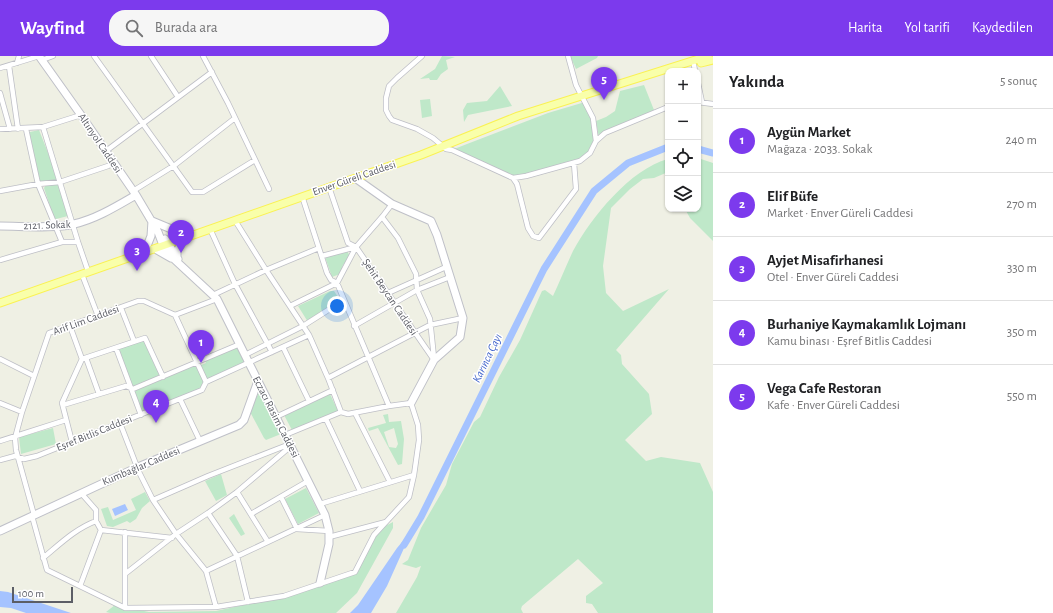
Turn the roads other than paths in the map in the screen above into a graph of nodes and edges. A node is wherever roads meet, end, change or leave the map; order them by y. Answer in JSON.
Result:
{"nodes":[{"id":1,"x":19,"y":56,"type":"edge"},
{"id":2,"x":53,"y":56,"type":"edge"},
{"id":3,"x":94,"y":56,"type":"edge"},
{"id":4,"x":151,"y":56,"type":"edge"},
{"id":5,"x":203,"y":56,"type":"edge"},
{"id":6,"x":422,"y":56,"type":"edge"},
{"id":7,"x":568,"y":56,"type":"edge"},
{"id":8,"x":708,"y":56,"type":"edge"},
{"id":9,"x":40,"y":57,"type":"edge"},
{"id":10,"x":713,"y":60,"type":"edge"},
{"id":11,"x":17,"y":63,"type":"junction"},
{"id":12,"x":9,"y":66,"type":"junction"},
{"id":13,"x":0,"y":68,"type":"edge"},
{"id":14,"x":695,"y":68,"type":"edge"},
{"id":15,"x":212,"y":72,"type":"junction"},
{"id":16,"x":665,"y":75,"type":"edge"},
{"id":17,"x":0,"y":93,"type":"edge"},
{"id":18,"x":178,"y":97,"type":"junction"},
{"id":19,"x":583,"y":98,"type":"junction"},
{"id":20,"x":701,"y":102,"type":"edge"},
{"id":21,"x":713,"y":104,"type":"edge"},
{"id":22,"x":665,"y":109,"type":"edge"},
{"id":23,"x":81,"y":115,"type":"junction"},
{"id":24,"x":235,"y":118,"type":"junction"},
{"id":25,"x":143,"y":124,"type":"junction"},
{"id":26,"x":43,"y":127,"type":"junction"},
{"id":27,"x":0,"y":129,"type":"edge"},
{"id":28,"x":10,"y":129,"type":"junction"},
{"id":29,"x":18,"y":129,"type":"junction"},
{"id":30,"x":26,"y":129,"type":"junction"},
{"id":31,"x":596,"y":141,"type":"junction"},
{"id":32,"x":444,"y":148,"type":"junction"},
{"id":33,"x":106,"y":151,"type":"junction"},
{"id":34,"x":255,"y":160,"type":"junction"},
{"id":35,"x":114,"y":163,"type":"junction"},
{"id":36,"x":574,"y":163,"type":"junction"},
{"id":37,"x":173,"y":166,"type":"junction"},
{"id":38,"x":513,"y":178,"type":"junction"},
{"id":39,"x":358,"y":180,"type":"junction"},
{"id":40,"x":60,"y":182,"type":"junction"},
{"id":41,"x":38,"y":184,"type":"junction"},
{"id":42,"x":269,"y":189,"type":"dead end"},
{"id":43,"x":330,"y":190,"type":"junction"},
{"id":44,"x":0,"y":191,"type":"edge"},
{"id":45,"x":134,"y":193,"type":"junction"},
{"id":46,"x":304,"y":199,"type":"junction"},
{"id":47,"x":392,"y":204,"type":"junction"},
{"id":48,"x":382,"y":217,"type":"junction"},
{"id":49,"x":152,"y":221,"type":"junction"},
{"id":50,"x":236,"y":222,"type":"junction"},
{"id":51,"x":73,"y":225,"type":"junction"},
{"id":52,"x":0,"y":226,"type":"edge"},
{"id":53,"x":56,"y":226,"type":"junction"},
{"id":54,"x":212,"y":232,"type":"junction"},
{"id":55,"x":185,"y":239,"type":"junction"},
{"id":56,"x":62,"y":242,"type":"junction"},
{"id":57,"x":78,"y":242,"type":"junction"},
{"id":58,"x":167,"y":246,"type":"junction"},
{"id":59,"x":356,"y":246,"type":"junction"},
{"id":60,"x":319,"y":248,"type":"junction"},
{"id":61,"x":157,"y":250,"type":"junction"},
{"id":62,"x":145,"y":252,"type":"junction"},
{"id":63,"x":322,"y":256,"type":"junction"},
{"id":64,"x":0,"y":260,"type":"edge"},
{"id":65,"x":176,"y":260,"type":"junction"},
{"id":66,"x":446,"y":266,"type":"junction"},
{"id":67,"x":266,"y":270,"type":"junction"},
{"id":68,"x":88,"y":271,"type":"junction"},
{"id":69,"x":83,"y":277,"type":"junction"},
{"id":70,"x":450,"y":277,"type":"junction"},
{"id":71,"x":417,"y":280,"type":"junction"},
{"id":72,"x":337,"y":283,"type":"junction"},
{"id":73,"x":235,"y":284,"type":"junction"},
{"id":74,"x":418,"y":290,"type":"junction"},
{"id":75,"x":388,"y":293,"type":"junction"},
{"id":76,"x":215,"y":297,"type":"junction"},
{"id":77,"x":344,"y":300,"type":"junction"},
{"id":78,"x":0,"y":302,"type":"edge"},
{"id":79,"x":394,"y":303,"type":"junction"},
{"id":80,"x":290,"y":306,"type":"junction"},
{"id":81,"x":0,"y":307,"type":"edge"},
{"id":82,"x":121,"y":308,"type":"junction"},
{"id":83,"x":176,"y":315,"type":"junction"},
{"id":84,"x":98,"y":316,"type":"junction"},
{"id":85,"x":463,"y":318,"type":"junction"},
{"id":86,"x":430,"y":325,"type":"junction"},
{"id":87,"x":70,"y":326,"type":"junction"},
{"id":88,"x":303,"y":326,"type":"junction"},
{"id":89,"x":354,"y":326,"type":"junction"},
{"id":90,"x":414,"y":332,"type":"junction"},
{"id":91,"x":309,"y":335,"type":"junction"},
{"id":92,"x":134,"y":341,"type":"junction"},
{"id":93,"x":240,"y":344,"type":"junction"},
{"id":94,"x":268,"y":344,"type":"junction"},
{"id":95,"x":283,"y":347,"type":"junction"},
{"id":96,"x":116,"y":348,"type":"junction"},
{"id":97,"x":272,"y":352,"type":"junction"},
{"id":98,"x":245,"y":355,"type":"junction"},
{"id":99,"x":84,"y":358,"type":"junction"},
{"id":100,"x":368,"y":358,"type":"junction"},
{"id":101,"x":0,"y":359,"type":"edge"},
{"id":102,"x":434,"y":360,"type":"junction"},
{"id":103,"x":197,"y":362,"type":"junction"},
{"id":104,"x":249,"y":363,"type":"junction"},
{"id":105,"x":34,"y":376,"type":"junction"},
{"id":106,"x":163,"y":377,"type":"junction"},
{"id":107,"x":328,"y":378,"type":"junction"},
{"id":108,"x":258,"y":381,"type":"junction"},
{"id":109,"x":206,"y":382,"type":"junction"},
{"id":110,"x":131,"y":389,"type":"junction"},
{"id":111,"x":333,"y":390,"type":"junction"},
{"id":112,"x":99,"y":394,"type":"junction"},
{"id":113,"x":180,"y":399,"type":"junction"},
{"id":114,"x":309,"y":401,"type":"junction"},
{"id":115,"x":0,"y":403,"type":"edge"},
{"id":116,"x":411,"y":403,"type":"junction"},
{"id":117,"x":62,"y":405,"type":"junction"},
{"id":118,"x":389,"y":406,"type":"junction"},
{"id":119,"x":22,"y":412,"type":"junction"},
{"id":120,"x":341,"y":412,"type":"junction"},
{"id":121,"x":355,"y":413,"type":"junction"},
{"id":122,"x":141,"y":415,"type":"junction"},
{"id":123,"x":276,"y":417,"type":"junction"},
{"id":124,"x":326,"y":419,"type":"junction"},
{"id":125,"x":66,"y":420,"type":"junction"},
{"id":126,"x":120,"y":423,"type":"junction"},
{"id":127,"x":15,"y":436,"type":"junction"},
{"id":128,"x":285,"y":436,"type":"junction"},
{"id":129,"x":0,"y":441,"type":"edge"},
{"id":130,"x":200,"y":441,"type":"junction"},
{"id":131,"x":72,"y":442,"type":"junction"},
{"id":132,"x":290,"y":445,"type":"junction"},
{"id":133,"x":18,"y":457,"type":"junction"},
{"id":134,"x":0,"y":460,"type":"edge"},
{"id":135,"x":138,"y":467,"type":"junction"},
{"id":136,"x":414,"y":475,"type":"junction"},
{"id":137,"x":308,"y":481,"type":"junction"},
{"id":138,"x":390,"y":482,"type":"junction"},
{"id":139,"x":360,"y":491,"type":"junction"},
{"id":140,"x":81,"y":492,"type":"junction"},
{"id":141,"x":237,"y":492,"type":"junction"},
{"id":142,"x":281,"y":497,"type":"junction"},
{"id":143,"x":153,"y":500,"type":"junction"},
{"id":144,"x":320,"y":504,"type":"junction"},
{"id":145,"x":208,"y":513,"type":"junction"},
{"id":146,"x":251,"y":514,"type":"junction"},
{"id":147,"x":33,"y":515,"type":"junction"},
{"id":148,"x":325,"y":515,"type":"junction"},
{"id":149,"x":96,"y":521,"type":"junction"},
{"id":150,"x":386,"y":522,"type":"junction"},
{"id":151,"x":297,"y":529,"type":"junction"},
{"id":152,"x":101,"y":530,"type":"junction"},
{"id":153,"x":0,"y":531,"type":"edge"},
{"id":154,"x":125,"y":532,"type":"junction"},
{"id":155,"x":176,"y":534,"type":"junction"},
{"id":156,"x":329,"y":534,"type":"junction"},
{"id":157,"x":172,"y":538,"type":"junction"},
{"id":158,"x":268,"y":542,"type":"junction"},
{"id":159,"x":237,"y":556,"type":"junction"},
{"id":160,"x":43,"y":558,"type":"junction"},
{"id":161,"x":206,"y":571,"type":"junction"},
{"id":162,"x":125,"y":574,"type":"junction"},
{"id":163,"x":320,"y":583,"type":"junction"},
{"id":164,"x":80,"y":586,"type":"junction"},
{"id":165,"x":248,"y":602,"type":"junction"},
{"id":166,"x":216,"y":607,"type":"junction"},
{"id":167,"x":125,"y":608,"type":"junction"}],
"edges":[{"from":1,"to":11,"type":"street"},
{"from":2,"to":9,"type":"street"},
{"from":3,"to":25,"type":"street"},
{"from":4,"to":18,"type":"street"},
{"from":5,"to":15,"type":"street"},
{"from":6,"to":32,"type":"street"},
{"from":7,"to":19,"type":"street"},
{"from":8,"to":19,"type":"main road","name":"Enver Güreli Caddesi"},
{"from":9,"to":11,"type":"street"},
{"from":9,"to":23,"type":"main road","name":"Altınyol Caddesi"},
{"from":10,"to":14,"type":"main road"},
{"from":11,"to":12,"type":"street"},
{"from":12,"to":13,"type":"street"},
{"from":12,"to":29,"type":"street"},
{"from":15,"to":18,"type":"street"},
{"from":15,"to":24,"type":"street"},
{"from":16,"to":19,"type":"main road","name":"Enver Güreli Caddesi"},
{"from":17,"to":28,"type":"street"},
{"from":18,"to":25,"type":"street"},
{"from":19,"to":31,"type":"street"},
{"from":19,"to":32,"type":"main road","name":"Enver Güreli Caddesi"},
{"from":20,"to":21,"type":"street"},
{"from":22,"to":31,"type":"street"},
{"from":23,"to":26,"type":"street"},
{"from":23,"to":33,"type":"main road","name":"Altınyol Caddesi"},
{"from":24,"to":34,"type":"street"},
{"from":24,"to":37,"type":"street"},
{"from":25,"to":33,"type":"street"},
{"from":25,"to":37,"type":"street"},
{"from":26,"to":30,"type":"street"},
{"from":26,"to":40,"type":"street"},
{"from":27,"to":28,"type":"street"},
{"from":28,"to":29,"type":"street"},
{"from":29,"to":30,"type":"street"},
{"from":30,"to":41,"type":"street"},
{"from":31,"to":36,"type":"street"},
{"from":32,"to":38,"type":"street"},
{"from":32,"to":39,"type":"main road","name":"Enver Güreli Caddesi"},
{"from":32,"to":55,"type":"main road","name":"Enver Güreli Caddesi"},
{"from":33,"to":35,"type":"main road","name":"Altınyol Caddesi"},
{"from":34,"to":37,"type":"street"},
{"from":34,"to":42,"type":"street"},
{"from":35,"to":40,"type":"street"},
{"from":35,"to":45,"type":"main road","name":"Altınyol Caddesi"},
{"from":36,"to":38,"type":"street"},
{"from":36,"to":38,"type":"street"},
{"from":37,"to":45,"type":"street"},
{"from":39,"to":43,"type":"main road","name":"Enver Güreli Caddesi"},
{"from":39,"to":47,"type":"main road"},
{"from":40,"to":41,"type":"street"},
{"from":40,"to":51,"type":"street"},
{"from":41,"to":44,"type":"street"},
{"from":41,"to":53,"type":"street"},
{"from":43,"to":46,"type":"main road","name":"Enver Güreli Caddesi"},
{"from":43,"to":59,"type":"street","name":"Şehit Beycan Caddesi"},
{"from":45,"to":49,"type":"main road","name":"Altınyol Caddesi"},
{"from":45,"to":51,"type":"main road","name":"2121. Sokak"},
{"from":46,"to":50,"type":"main road","name":"Enver Güreli Caddesi"},
{"from":46,"to":60,"type":"street"},
{"from":47,"to":48,"type":"street"},
{"from":47,"to":66,"type":"main road"},
{"from":48,"to":59,"type":"street"},
{"from":48,"to":71,"type":"street"},
{"from":49,"to":55,"type":"main road"},
{"from":49,"to":58,"type":"main road","name":"Altınyol Caddesi"},
{"from":49,"to":62,"type":"main road"},
{"from":50,"to":54,"type":"main road","name":"Enver Güreli Caddesi"},
{"from":50,"to":67,"type":"street"},
{"from":51,"to":53,"type":"main road","name":"2121. Sokak"},
{"from":51,"to":57,"type":"street"},
{"from":52,"to":53,"type":"main road","name":"2121. Sokak"},
{"from":53,"to":56,"type":"street"},
{"from":54,"to":55,"type":"main road","name":"Enver Güreli Caddesi"},
{"from":54,"to":73,"type":"street"},
{"from":55,"to":58,"type":"main road","name":"Enver Güreli Caddesi"},
{"from":55,"to":65,"type":"main road"},
{"from":56,"to":57,"type":"street"},
{"from":56,"to":64,"type":"street"},
{"from":57,"to":68,"type":"street"},
{"from":58,"to":61,"type":"main road","name":"Enver Güreli Caddesi"},
{"from":58,"to":62,"type":"main road","name":"Enver Güreli Caddesi"},
{"from":58,"to":65,"type":"main road","name":"Eczacı Rasim Caddesi"},
{"from":59,"to":63,"type":"street"},
{"from":59,"to":72,"type":"street"},
{"from":59,"to":75,"type":"street","name":"Şehit Beycan Caddesi"},
{"from":60,"to":63,"type":"street"},
{"from":60,"to":67,"type":"street"},
{"from":61,"to":65,"type":"main road"},
{"from":61,"to":69,"type":"main road","name":"Enver Güreli Caddesi"},
{"from":62,"to":68,"type":"main road","name":"Enver Güreli Caddesi"},
{"from":63,"to":72,"type":"street"},
{"from":65,"to":76,"type":"main road","name":"Eczacı Rasim Caddesi"},
{"from":66,"to":70,"type":"main road"},
{"from":66,"to":71,"type":"street"},
{"from":67,"to":73,"type":"street"},
{"from":67,"to":80,"type":"street"},
{"from":68,"to":78,"type":"main road","name":"Enver Güreli Caddesi"},
{"from":69,"to":81,"type":"main road","name":"Enver Güreli Caddesi"},
{"from":69,"to":84,"type":"street"},
{"from":70,"to":74,"type":"street"},
{"from":70,"to":85,"type":"main road"},
{"from":71,"to":74,"type":"street"},
{"from":71,"to":75,"type":"street"},
{"from":72,"to":77,"type":"street"},
{"from":72,"to":80,"type":"street"},
{"from":73,"to":76,"type":"street"},
{"from":73,"to":94,"type":"street"},
{"from":74,"to":79,"type":"street"},
{"from":74,"to":86,"type":"street"},
{"from":75,"to":79,"type":"street","name":"Şehit Beycan Caddesi"},
{"from":76,"to":83,"type":"street"},
{"from":76,"to":93,"type":"main road","name":"Eczacı Rasim Caddesi"},
{"from":77,"to":88,"type":"street"},
{"from":77,"to":89,"type":"street"},
{"from":79,"to":89,"type":"street"},
{"from":79,"to":90,"type":"street","name":"Şehit Beycan Caddesi"},
{"from":80,"to":88,"type":"street"},
{"from":82,"to":83,"type":"street","name":"Arif Lim Caddesi"},
{"from":82,"to":84,"type":"street","name":"Arif Lim Caddesi"},
{"from":82,"to":92,"type":"street"},
{"from":83,"to":103,"type":"street"},
{"from":84,"to":87,"type":"street","name":"Arif Lim Caddesi"},
{"from":85,"to":86,"type":"street"},
{"from":85,"to":102,"type":"main road"},
{"from":86,"to":90,"type":"street"},
{"from":86,"to":102,"type":"street"},
{"from":87,"to":99,"type":"street"},
{"from":87,"to":105,"type":"street","name":"Arif Lim Caddesi"},
{"from":88,"to":91,"type":"street"},
{"from":88,"to":94,"type":"street"},
{"from":89,"to":100,"type":"street"},
{"from":90,"to":100,"type":"street"},
{"from":90,"to":102,"type":"street","name":"Şehit Beycan Caddesi"},
{"from":91,"to":95,"type":"street","name":"Eşref Bitlis Caddesi"},
{"from":91,"to":107,"type":"street"},
{"from":92,"to":96,"type":"street"},
{"from":92,"to":106,"type":"street"},
{"from":93,"to":98,"type":"main road","name":"Eczacı Rasim Caddesi"},
{"from":93,"to":103,"type":"street"},
{"from":94,"to":97,"type":"street"},
{"from":94,"to":98,"type":"street"},
{"from":95,"to":97,"type":"street","name":"Eşref Bitlis Caddesi"},
{"from":95,"to":114,"type":"street"},
{"from":96,"to":99,"type":"street"},
{"from":96,"to":110,"type":"street"},
{"from":97,"to":104,"type":"street","name":"Eşref Bitlis Caddesi"},
{"from":98,"to":104,"type":"main road","name":"Eczacı Rasim Caddesi"},
{"from":99,"to":112,"type":"street"},
{"from":99,"to":117,"type":"street"},
{"from":100,"to":107,"type":"street"},
{"from":100,"to":118,"type":"street"},
{"from":101,"to":105,"type":"street"},
{"from":102,"to":116,"type":"main road"},
{"from":103,"to":106,"type":"street"},
{"from":103,"to":109,"type":"street"},
{"from":104,"to":108,"type":"main road","name":"Eczacı Rasim Caddesi"},
{"from":104,"to":109,"type":"street","name":"Eşref Bitlis Caddesi"},
{"from":105,"to":119,"type":"street","name":"Arif Lim Caddesi"},
{"from":106,"to":110,"type":"street"},
{"from":107,"to":111,"type":"street"},
{"from":108,"to":123,"type":"main road","name":"Eczacı Rasim Caddesi"},
{"from":108,"to":130,"type":"main road","name":"Kumbağlar Caddesi"},
{"from":109,"to":113,"type":"street","name":"Eşref Bitlis Caddesi"},
{"from":110,"to":112,"type":"street"},
{"from":110,"to":122,"type":"street"},
{"from":111,"to":114,"type":"street"},
{"from":111,"to":120,"type":"street"},
{"from":112,"to":117,"type":"street"},
{"from":113,"to":122,"type":"street","name":"Eşref Bitlis Caddesi"},
{"from":113,"to":130,"type":"street"},
{"from":114,"to":123,"type":"street"},
{"from":115,"to":119,"type":"street"},
{"from":116,"to":118,"type":"street"},
{"from":116,"to":136,"type":"street"},
{"from":117,"to":125,"type":"street"},
{"from":118,"to":121,"type":"street"},
{"from":119,"to":127,"type":"street","name":"Arif Lim Caddesi"},
{"from":120,"to":121,"type":"street"},
{"from":120,"to":124,"type":"street"},
{"from":121,"to":138,"type":"street"},
{"from":122,"to":126,"type":"street","name":"Eşref Bitlis Caddesi"},
{"from":123,"to":128,"type":"main road","name":"Eczacı Rasim Caddesi"},
{"from":124,"to":128,"type":"street"},
{"from":124,"to":139,"type":"street"},
{"from":125,"to":127,"type":"street"},
{"from":125,"to":131,"type":"street"},
{"from":126,"to":131,"type":"street","name":"Eşref Bitlis Caddesi"},
{"from":126,"to":135,"type":"street"},
{"from":127,"to":129,"type":"street"},
{"from":127,"to":133,"type":"street","name":"Arif Lim Caddesi"},
{"from":128,"to":132,"type":"main road","name":"Eczacı Rasim Caddesi"},
{"from":130,"to":135,"type":"main road","name":"Kumbağlar Caddesi"},
{"from":131,"to":133,"type":"street","name":"Eşref Bitlis Caddesi"},
{"from":132,"to":137,"type":"main road","name":"Eczacı Rasim Caddesi"},
{"from":132,"to":141,"type":"street"},
{"from":132,"to":143,"type":"street"},
{"from":133,"to":134,"type":"street","name":"Eşref Bitlis Caddesi"},
{"from":133,"to":147,"type":"street","name":"Arif Lim Caddesi"},
{"from":135,"to":140,"type":"main road","name":"Kumbağlar Caddesi"},
{"from":135,"to":143,"type":"street"},
{"from":136,"to":138,"type":"street"},
{"from":136,"to":150,"type":"street"},
{"from":137,"to":142,"type":"street"},
{"from":137,"to":144,"type":"main road","name":"Eczacı Rasim Caddesi"},
{"from":138,"to":139,"type":"street"},
{"from":139,"to":144,"type":"street"},
{"from":140,"to":147,"type":"main road","name":"Kumbağlar Caddesi"},
{"from":140,"to":149,"type":"street"},
{"from":141,"to":145,"type":"street"},
{"from":141,"to":146,"type":"street"},
{"from":142,"to":146,"type":"street"},
{"from":142,"to":151,"type":"street"},
{"from":143,"to":155,"type":"street"},
{"from":144,"to":148,"type":"main road","name":"Eczacı Rasim Caddesi"},
{"from":145,"to":155,"type":"street"},
{"from":145,"to":159,"type":"street"},
{"from":146,"to":158,"type":"street"},
{"from":147,"to":153,"type":"main road","name":"Kumbağlar Caddesi"},
{"from":147,"to":160,"type":"street","name":"Arif Lim Caddesi"},
{"from":148,"to":151,"type":"street"},
{"from":148,"to":156,"type":"main road","name":"Eczacı Rasim Caddesi"},
{"from":149,"to":152,"type":"street"},
{"from":149,"to":160,"type":"street"},
{"from":150,"to":156,"type":"street"},
{"from":150,"to":163,"type":"street"},
{"from":151,"to":156,"type":"street"},
{"from":151,"to":158,"type":"street"},
{"from":152,"to":154,"type":"street"},
{"from":152,"to":164,"type":"street"},
{"from":154,"to":157,"type":"street"},
{"from":154,"to":162,"type":"street"},
{"from":155,"to":157,"type":"street"},
{"from":155,"to":161,"type":"street"},
{"from":156,"to":163,"type":"main road","name":"Eczacı Rasim Caddesi"},
{"from":157,"to":162,"type":"street"},
{"from":158,"to":159,"type":"street"},
{"from":159,"to":161,"type":"street"},
{"from":159,"to":165,"type":"street"},
{"from":160,"to":164,"type":"street"},
{"from":161,"to":166,"type":"street"},
{"from":162,"to":167,"type":"street"},
{"from":163,"to":165,"type":"street"},
{"from":164,"to":167,"type":"street"},
{"from":165,"to":166,"type":"street"},
{"from":166,"to":167,"type":"street"}]}
